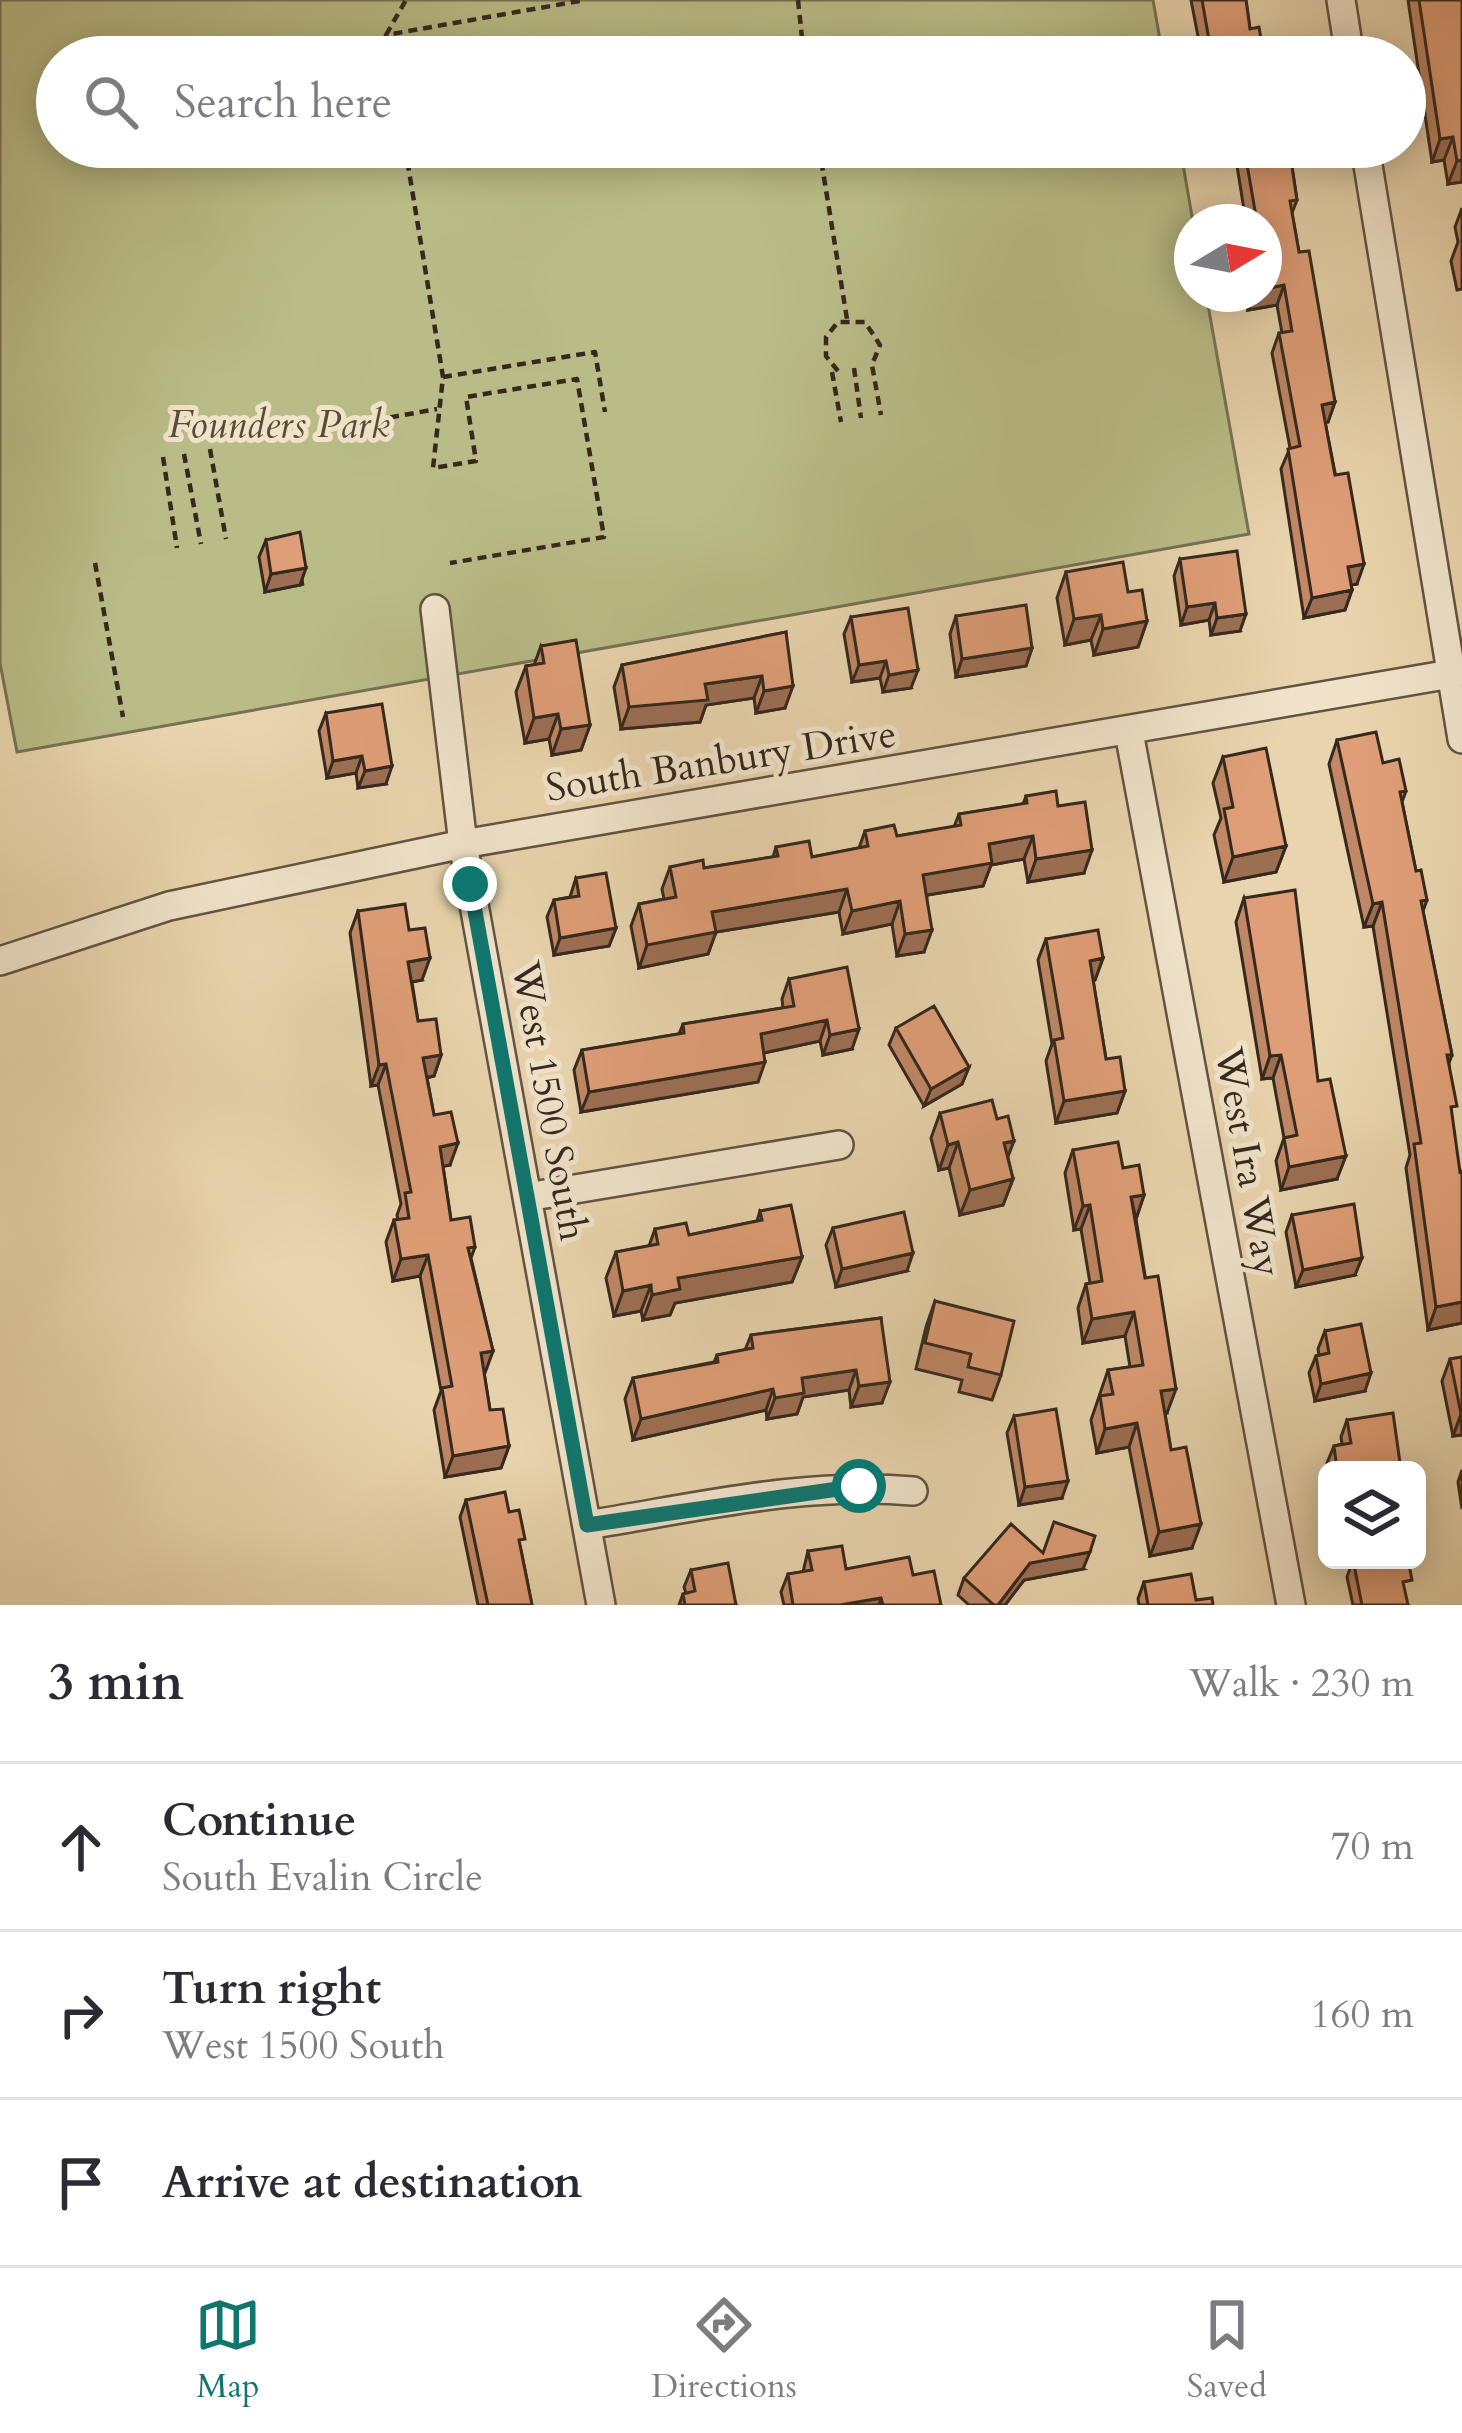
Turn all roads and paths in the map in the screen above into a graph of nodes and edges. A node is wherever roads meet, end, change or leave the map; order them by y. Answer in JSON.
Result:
{"nodes":[{"id":1,"x":406,"y":0,"type":"edge"},
{"id":2,"x":585,"y":0,"type":"edge"},
{"id":3,"x":1341,"y":0,"type":"edge"},
{"id":4,"x":794,"y":2,"type":"edge"},
{"id":5,"x":386,"y":34,"type":"joint"},
{"id":6,"x":800,"y":36,"type":"edge"},
{"id":7,"x":1347,"y":36,"type":"edge"},
{"id":8,"x":408,"y":168,"type":"edge"},
{"id":9,"x":822,"y":168,"type":"edge"},
{"id":10,"x":1369,"y":168,"type":"edge"},
{"id":11,"x":847,"y":319,"type":"junction"},
{"id":12,"x":854,"y":368,"type":"dead end"},
{"id":13,"x":443,"y":377,"type":"junction"},
{"id":14,"x":440,"y":409,"type":"junction"},
{"id":15,"x":605,"y":412,"type":"dead end"},
{"id":16,"x":881,"y":415,"type":"dead end"},
{"id":17,"x":862,"y":418,"type":"dead end"},
{"id":18,"x":841,"y":422,"type":"dead end"},
{"id":19,"x":331,"y":428,"type":"dead end"},
{"id":20,"x":210,"y":449,"type":"dead end"},
{"id":21,"x":184,"y":454,"type":"dead end"},
{"id":22,"x":163,"y":457,"type":"dead end"},
{"id":23,"x":226,"y":539,"type":"dead end"},
{"id":24,"x":201,"y":544,"type":"dead end"},
{"id":25,"x":177,"y":548,"type":"dead end"},
{"id":26,"x":95,"y":562,"type":"dead end"},
{"id":27,"x":450,"y":563,"type":"dead end"},
{"id":28,"x":300,"y":567,"type":"edge"},
{"id":29,"x":303,"y":592,"type":"dead end"},
{"id":30,"x":435,"y":609,"type":"dead end"},
{"id":31,"x":1456,"y":673,"type":"edge"},
{"id":32,"x":123,"y":717,"type":"dead end"},
{"id":33,"x":1129,"y":732,"type":"junction"},
{"id":34,"x":1462,"y":739,"type":"edge"},
{"id":35,"x":463,"y":844,"type":"junction"},
{"id":36,"x":0,"y":961,"type":"edge"},
{"id":37,"x":838,"y":1145,"type":"dead end"},
{"id":38,"x":526,"y":1197,"type":"junction"},
{"id":39,"x":913,"y":1491,"type":"dead end"},
{"id":40,"x":587,"y":1525,"type":"junction"},
{"id":41,"x":601,"y":1605,"type":"edge"},
{"id":42,"x":1291,"y":1605,"type":"edge"}],
"edges":[{"from":1,"to":5,"type":"path"},
{"from":2,"to":5,"type":"path"},
{"from":3,"to":7,"type":"street"},
{"from":4,"to":6,"type":"path"},
{"from":8,"to":13,"type":"path"},
{"from":9,"to":11,"type":"path"},
{"from":10,"to":31,"type":"street"},
{"from":11,"to":16,"type":"path"},
{"from":11,"to":18,"type":"path"},
{"from":12,"to":17,"type":"path"},
{"from":13,"to":14,"type":"path"},
{"from":13,"to":15,"type":"path"},
{"from":14,"to":19,"type":"path"},
{"from":14,"to":27,"type":"path"},
{"from":20,"to":23,"type":"path"},
{"from":21,"to":24,"type":"path"},
{"from":22,"to":25,"type":"path"},
{"from":26,"to":32,"type":"path"},
{"from":28,"to":29,"type":"path"},
{"from":30,"to":35,"type":"street","name":"West 1500 South"},
{"from":31,"to":33,"type":"street","name":"South Banbury Drive"},
{"from":31,"to":34,"type":"street"},
{"from":33,"to":35,"type":"street","name":"South Banbury Drive"},
{"from":33,"to":42,"type":"street","name":"West Ira Way"},
{"from":35,"to":36,"type":"street","name":"South Banbury Drive"},
{"from":35,"to":38,"type":"street","name":"West 1500 South"},
{"from":37,"to":38,"type":"street"},
{"from":38,"to":40,"type":"street","name":"West 1500 South"},
{"from":39,"to":40,"type":"street"},
{"from":40,"to":41,"type":"street","name":"West 1500 South"}]}
